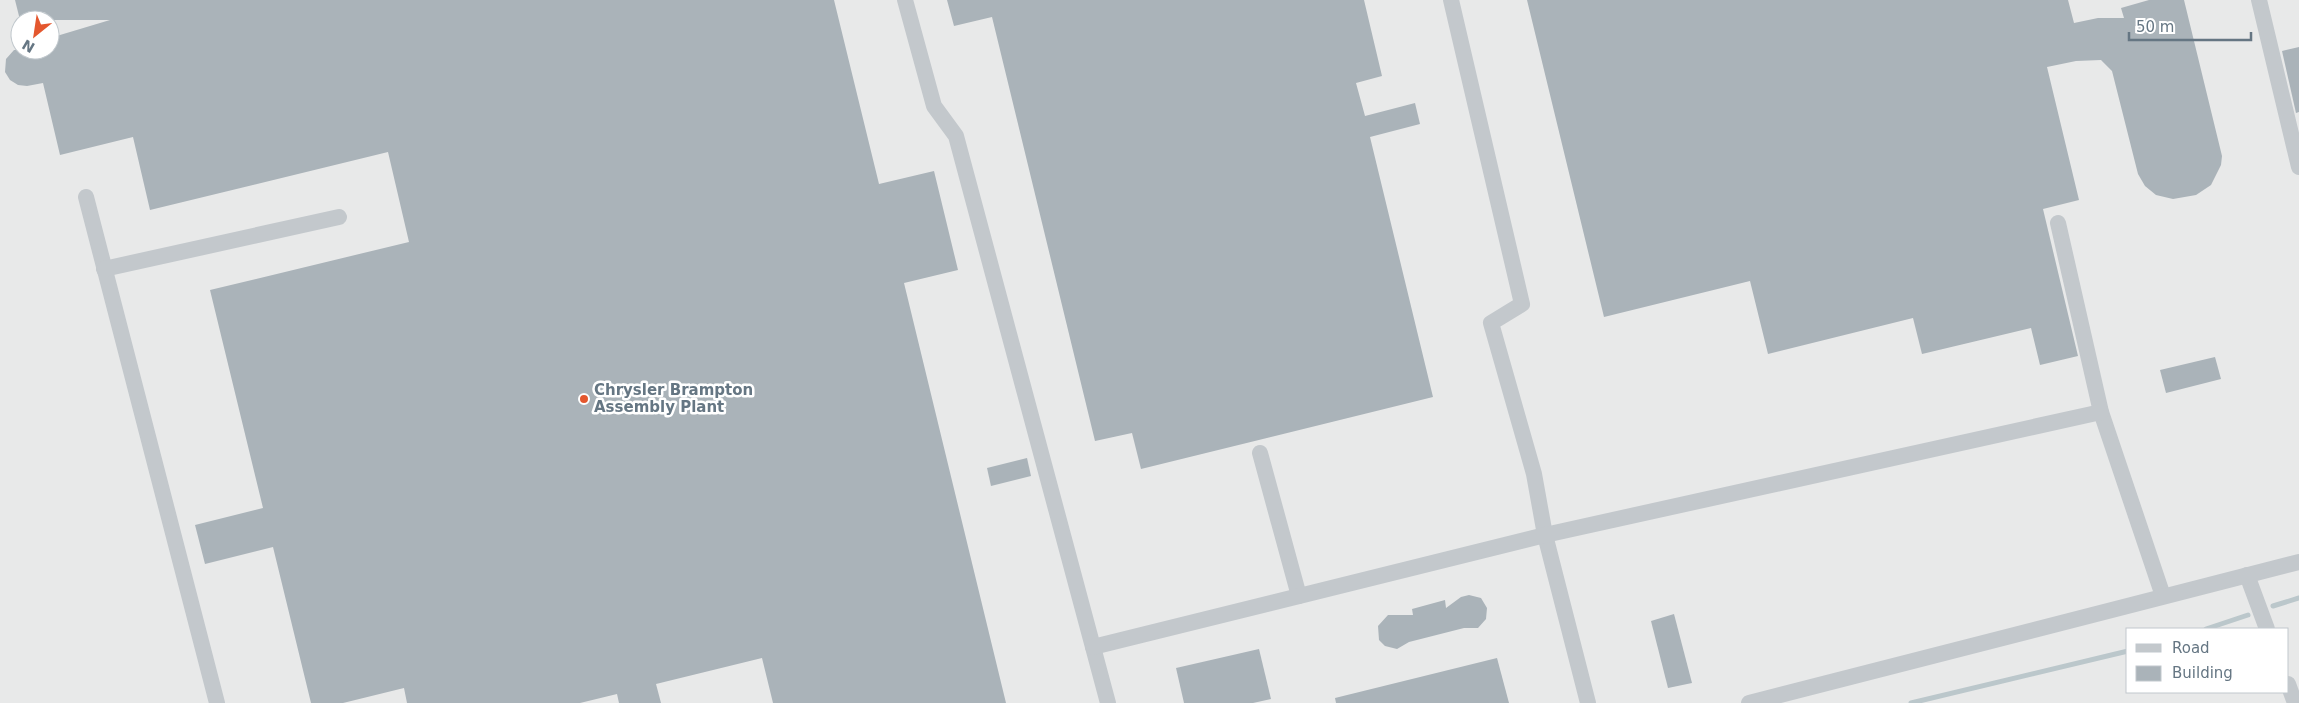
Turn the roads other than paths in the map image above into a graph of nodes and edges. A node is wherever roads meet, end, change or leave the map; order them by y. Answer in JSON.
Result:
{"nodes":[{"id":1,"x":905,"y":0,"type":"edge"},
{"id":2,"x":1451,"y":0,"type":"edge"},
{"id":3,"x":2259,"y":0,"type":"edge"},
{"id":4,"x":2295,"y":135,"type":"edge"},
{"id":5,"x":2299,"y":167,"type":"edge"},
{"id":6,"x":86,"y":197,"type":"dead end"},
{"id":7,"x":339,"y":217,"type":"dead end"},
{"id":8,"x":2058,"y":223,"type":"dead end"},
{"id":9,"x":104,"y":269,"type":"junction"},
{"id":10,"x":2101,"y":412,"type":"junction"},
{"id":11,"x":1260,"y":453,"type":"dead end"},
{"id":12,"x":1545,"y":535,"type":"junction"},
{"id":13,"x":2299,"y":562,"type":"edge"},
{"id":14,"x":2248,"y":575,"type":"junction"},
{"id":15,"x":1298,"y":596,"type":"junction"},
{"id":16,"x":2163,"y":596,"type":"junction"},
{"id":17,"x":2267,"y":628,"type":"edge"},
{"id":18,"x":1093,"y":647,"type":"junction"},
{"id":19,"x":2289,"y":687,"type":"edge"},
{"id":20,"x":216,"y":703,"type":"edge"},
{"id":21,"x":1108,"y":703,"type":"edge"},
{"id":22,"x":1588,"y":703,"type":"edge"},
{"id":23,"x":1749,"y":703,"type":"edge"},
{"id":24,"x":2295,"y":703,"type":"edge"}],
"edges":[{"from":1,"to":18,"type":"lane"},
{"from":2,"to":12,"type":"lane"},
{"from":3,"to":4,"type":"lane"},
{"from":4,"to":5,"type":"lane"},
{"from":6,"to":9,"type":"lane"},
{"from":7,"to":9,"type":"lane"},
{"from":8,"to":10,"type":"lane"},
{"from":9,"to":20,"type":"lane"},
{"from":10,"to":12,"type":"lane"},
{"from":10,"to":16,"type":"lane"},
{"from":11,"to":15,"type":"lane"},
{"from":12,"to":15,"type":"lane"},
{"from":12,"to":22,"type":"lane"},
{"from":13,"to":14,"type":"lane"},
{"from":14,"to":16,"type":"lane"},
{"from":14,"to":17,"type":"lane"},
{"from":15,"to":18,"type":"lane"},
{"from":16,"to":23,"type":"lane"},
{"from":18,"to":21,"type":"lane"},
{"from":19,"to":24,"type":"lane"}]}
